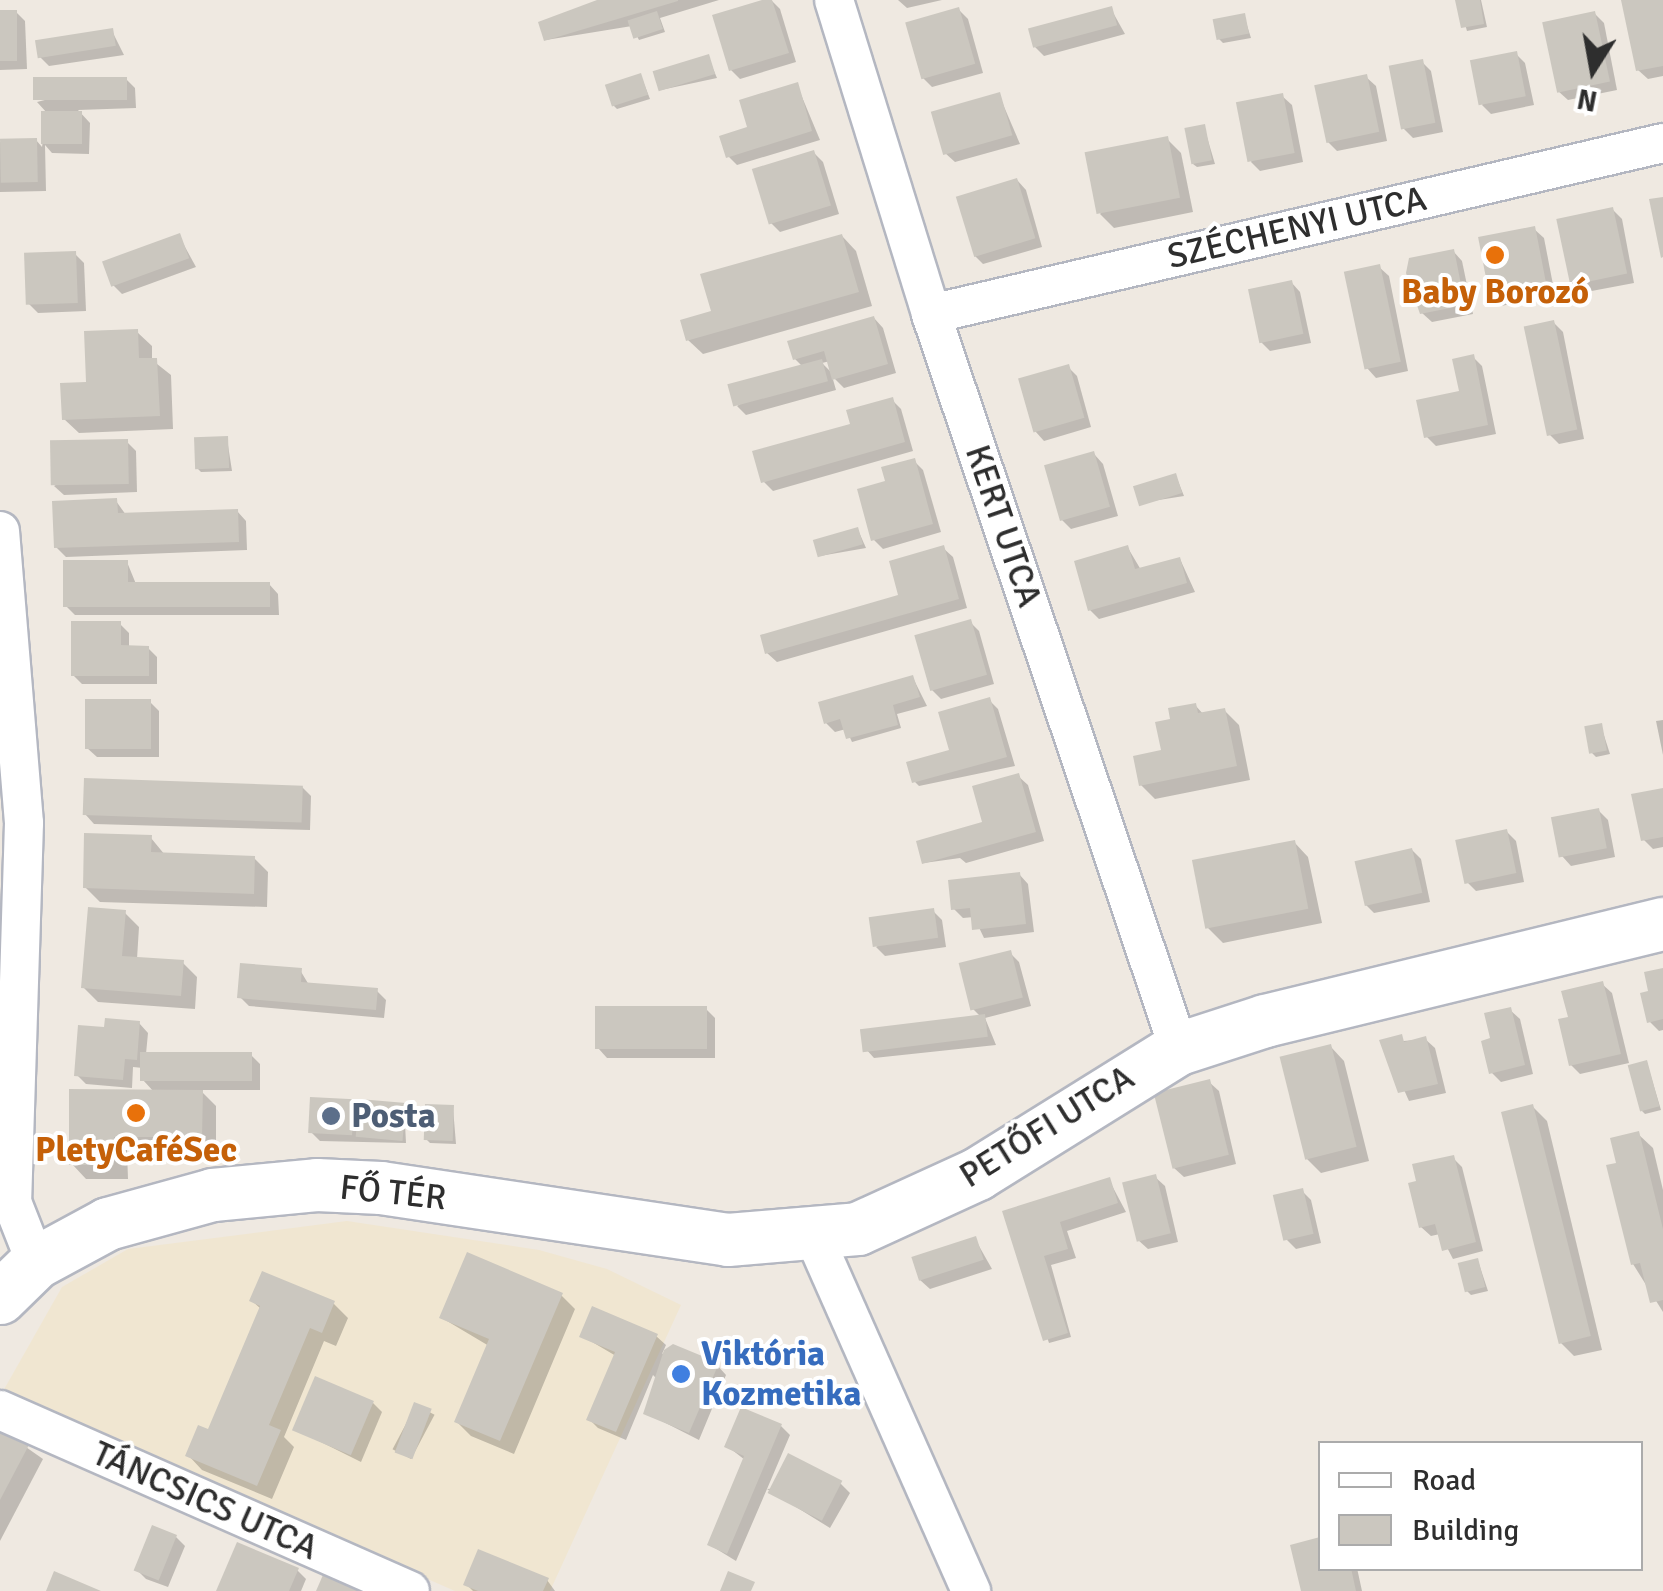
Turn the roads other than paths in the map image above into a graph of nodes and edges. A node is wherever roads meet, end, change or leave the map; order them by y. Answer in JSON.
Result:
{"nodes":[{"id":1,"x":834,"y":0,"type":"edge"},
{"id":2,"x":1663,"y":143,"type":"edge"},
{"id":3,"x":931,"y":314,"type":"junction"},
{"id":4,"x":0,"y":531,"type":"edge"},
{"id":5,"x":1663,"y":924,"type":"edge"},
{"id":6,"x":1179,"y":1048,"type":"junction"},
{"id":7,"x":812,"y":1232,"type":"junction"},
{"id":8,"x":18,"y":1280,"type":"edge"},
{"id":9,"x":0,"y":1410,"type":"edge"},
{"id":10,"x":410,"y":1591,"type":"edge"},
{"id":11,"x":972,"y":1591,"type":"edge"}],
"edges":[{"from":1,"to":3,"type":"street","name":"KERT UTCA"},
{"from":2,"to":3,"type":"street","name":"SZÉCHENYI UTCA"},
{"from":3,"to":6,"type":"street","name":"KERT UTCA"},
{"from":4,"to":8,"type":"street"},
{"from":5,"to":6,"type":"main road","name":"PETŐFI UTCA"},
{"from":6,"to":7,"type":"main road","name":"PETŐFI UTCA"},
{"from":7,"to":8,"type":"main road","name":"FŐ TÉR"},
{"from":7,"to":11,"type":"street"},
{"from":9,"to":10,"type":"street","name":"TÁNCSICS UTCA"}]}
